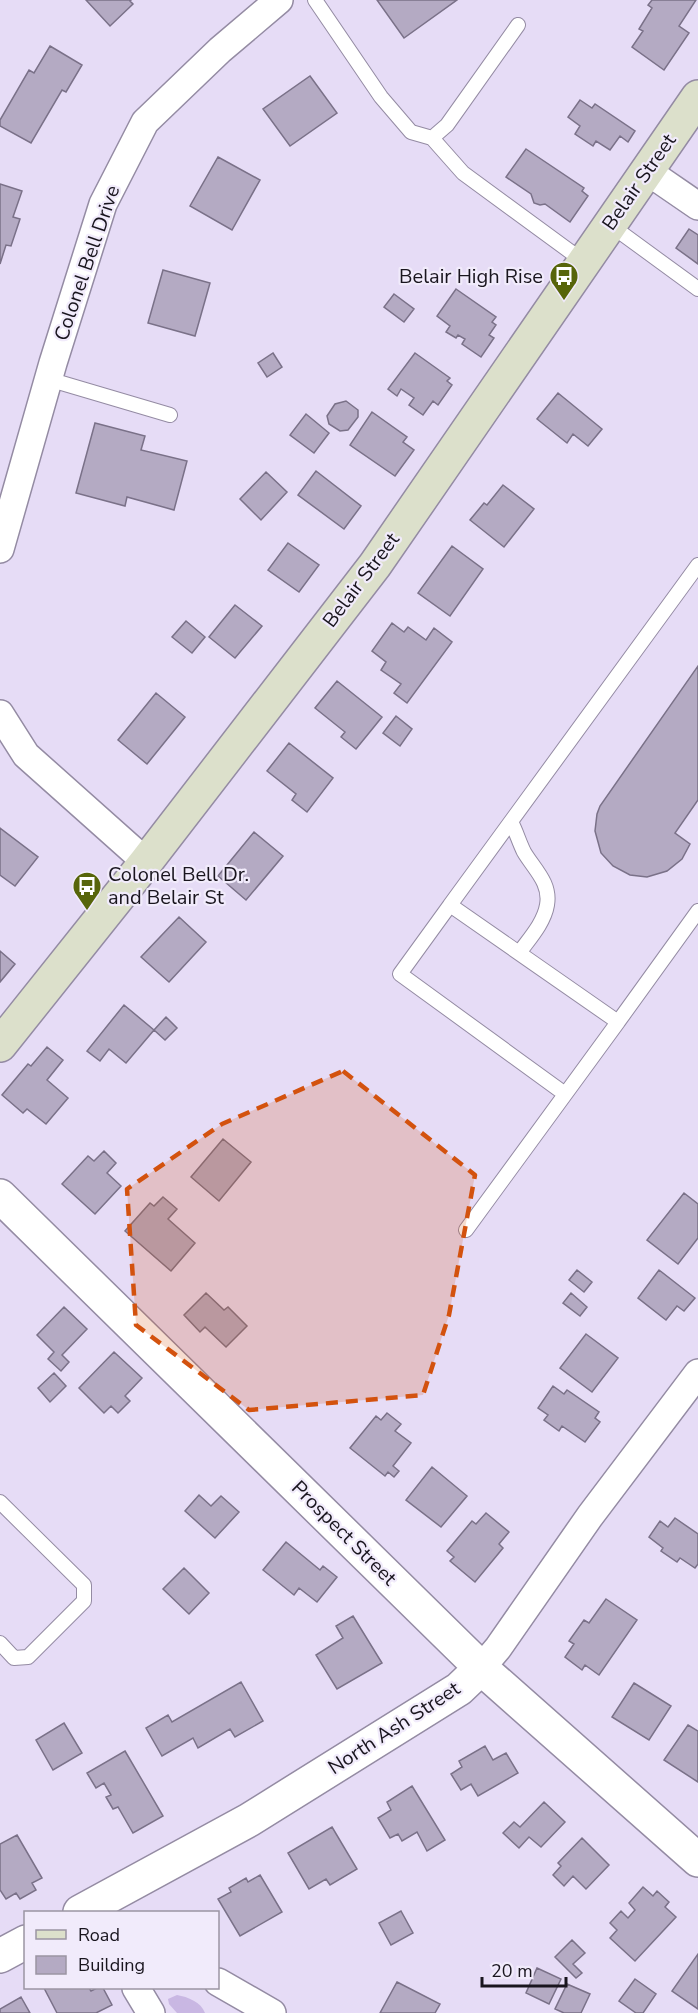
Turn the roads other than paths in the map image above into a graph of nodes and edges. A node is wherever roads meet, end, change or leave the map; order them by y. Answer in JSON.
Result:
{"nodes":[{"id":1,"x":279,"y":0,"type":"edge"},
{"id":2,"x":315,"y":0,"type":"edge"},
{"id":3,"x":518,"y":25,"type":"dead end"},
{"id":4,"x":698,"y":97,"type":"edge"},
{"id":5,"x":432,"y":138,"type":"junction"},
{"id":6,"x":647,"y":171,"type":"junction"},
{"id":7,"x":698,"y":206,"type":"edge"},
{"id":8,"x":609,"y":224,"type":"junction"},
{"id":9,"x":584,"y":261,"type":"junction"},
{"id":10,"x":698,"y":289,"type":"edge"},
{"id":11,"x":48,"y":379,"type":"junction"},
{"id":12,"x":170,"y":415,"type":"dead end"},
{"id":13,"x":0,"y":549,"type":"edge"},
{"id":14,"x":698,"y":565,"type":"edge"},
{"id":15,"x":0,"y":714,"type":"edge"},
{"id":16,"x":512,"y":822,"type":"junction"},
{"id":17,"x":146,"y":862,"type":"junction"},
{"id":18,"x":450,"y":905,"type":"junction"},
{"id":19,"x":698,"y":911,"type":"edge"},
{"id":20,"x":519,"y":953,"type":"junction"},
{"id":21,"x":618,"y":1022,"type":"junction"},
{"id":22,"x":0,"y":1045,"type":"edge"},
{"id":23,"x":565,"y":1094,"type":"junction"},
{"id":24,"x":0,"y":1196,"type":"edge"},
{"id":25,"x":466,"y":1230,"type":"dead end"},
{"id":26,"x":698,"y":1373,"type":"edge"},
{"id":27,"x":0,"y":1502,"type":"edge"},
{"id":28,"x":0,"y":1643,"type":"edge"},
{"id":29,"x":481,"y":1668,"type":"junction"},
{"id":30,"x":695,"y":1851,"type":"edge"},
{"id":31,"x":89,"y":1911,"type":"edge"},
{"id":32,"x":24,"y":1943,"type":"edge"},
{"id":33,"x":0,"y":1956,"type":"edge"},
{"id":34,"x":219,"y":1983,"type":"edge"},
{"id":35,"x":137,"y":1989,"type":"edge"},
{"id":36,"x":261,"y":2012,"type":"edge"},
{"id":37,"x":151,"y":2013,"type":"edge"}],
"edges":[{"from":1,"to":11,"type":"street","name":"Colonel Bell Drive"},
{"from":2,"to":5,"type":"lane"},
{"from":3,"to":5,"type":"lane"},
{"from":4,"to":6,"type":"main road","name":"Belair Street"},
{"from":5,"to":9,"type":"lane"},
{"from":6,"to":7,"type":"street"},
{"from":6,"to":8,"type":"main road","name":"Belair Street"},
{"from":8,"to":9,"type":"main road","name":"Belair Street"},
{"from":8,"to":10,"type":"lane"},
{"from":9,"to":17,"type":"main road","name":"Belair Street"},
{"from":11,"to":12,"type":"lane"},
{"from":11,"to":13,"type":"street","name":"Colonel Bell Drive"},
{"from":14,"to":16,"type":"lane"},
{"from":15,"to":17,"type":"street"},
{"from":16,"to":18,"type":"lane"},
{"from":16,"to":20,"type":"lane"},
{"from":17,"to":22,"type":"main road","name":"Belair Street"},
{"from":18,"to":20,"type":"lane"},
{"from":18,"to":23,"type":"lane"},
{"from":19,"to":21,"type":"lane"},
{"from":20,"to":21,"type":"lane"},
{"from":21,"to":23,"type":"lane"},
{"from":23,"to":25,"type":"lane"},
{"from":24,"to":29,"type":"street","name":"Prospect Street"},
{"from":26,"to":29,"type":"street","name":"North Ash Street"},
{"from":27,"to":28,"type":"lane"},
{"from":29,"to":30,"type":"street","name":"Prospect Street"},
{"from":29,"to":31,"type":"street","name":"North Ash Street"},
{"from":32,"to":33,"type":"street"},
{"from":34,"to":36,"type":"street"},
{"from":35,"to":37,"type":"street"}]}
